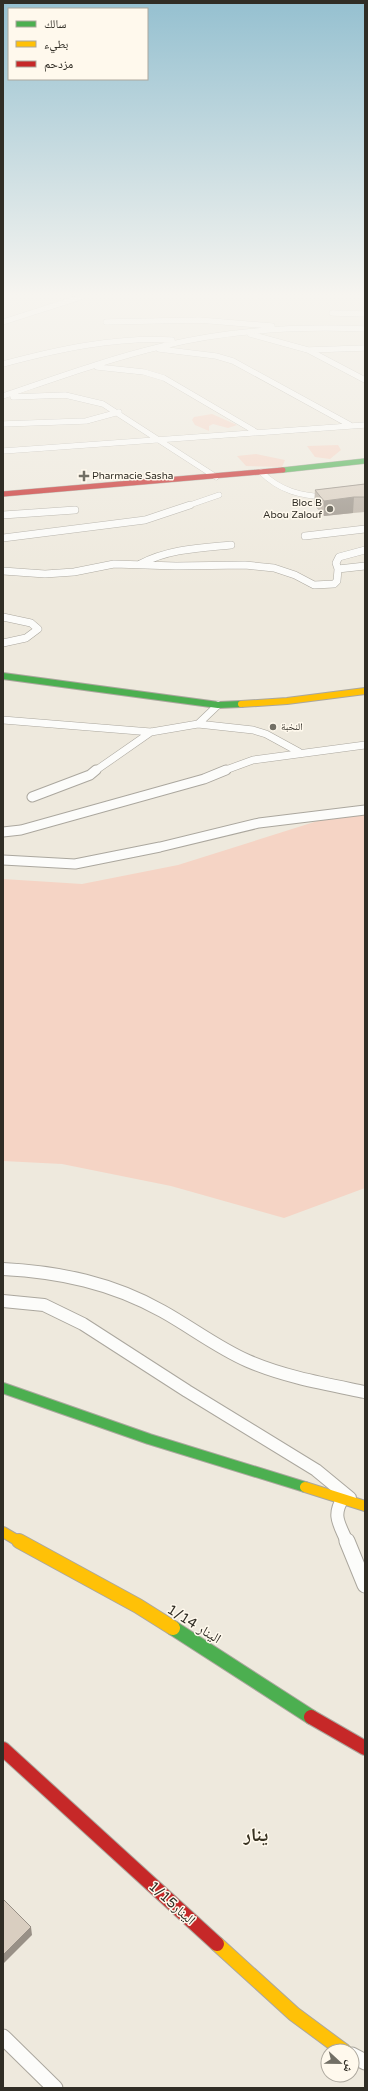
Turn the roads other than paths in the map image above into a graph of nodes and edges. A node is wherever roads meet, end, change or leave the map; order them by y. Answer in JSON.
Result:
{"nodes":[{"id":1,"x":36,"y":395,"type":"joint"},
{"id":2,"x":192,"y":395,"type":"edge"},
{"id":3,"x":294,"y":395,"type":"edge"},
{"id":4,"x":3,"y":397,"type":"edge"},
{"id":5,"x":119,"y":412,"type":"junction"},
{"id":6,"x":3,"y":424,"type":"edge"},
{"id":7,"x":350,"y":425,"type":"junction"},
{"id":8,"x":365,"y":425,"type":"edge"},
{"id":9,"x":256,"y":432,"type":"junction"},
{"id":10,"x":160,"y":439,"type":"junction"},
{"id":11,"x":3,"y":451,"type":"edge"},
{"id":12,"x":365,"y":461,"type":"edge"},
{"id":13,"x":261,"y":472,"type":"junction"},
{"id":14,"x":216,"y":477,"type":"junction"},
{"id":15,"x":3,"y":494,"type":"edge"},
{"id":16,"x":219,"y":495,"type":"dead end"},
{"id":17,"x":335,"y":497,"type":"edge"},
{"id":18,"x":75,"y":510,"type":"dead end"},
{"id":19,"x":3,"y":515,"type":"edge"},
{"id":20,"x":365,"y":529,"type":"edge"},
{"id":21,"x":305,"y":536,"type":"dead end"},
{"id":22,"x":3,"y":538,"type":"edge"},
{"id":23,"x":231,"y":545,"type":"dead end"},
{"id":24,"x":365,"y":550,"type":"edge"},
{"id":25,"x":140,"y":565,"type":"junction"},
{"id":26,"x":365,"y":566,"type":"edge"},
{"id":27,"x":338,"y":569,"type":"junction"},
{"id":28,"x":3,"y":571,"type":"edge"},
{"id":29,"x":3,"y":617,"type":"edge"},
{"id":30,"x":3,"y":643,"type":"edge"},
{"id":31,"x":3,"y":676,"type":"edge"},
{"id":32,"x":365,"y":691,"type":"edge"},
{"id":33,"x":218,"y":705,"type":"junction"},
{"id":34,"x":3,"y":720,"type":"edge"},
{"id":35,"x":198,"y":724,"type":"junction"},
{"id":36,"x":151,"y":732,"type":"junction"},
{"id":37,"x":365,"y":745,"type":"edge"},
{"id":38,"x":299,"y":752,"type":"junction"},
{"id":39,"x":32,"y":798,"type":"dead end"},
{"id":40,"x":365,"y":810,"type":"edge"},
{"id":41,"x":3,"y":832,"type":"edge"},
{"id":42,"x":3,"y":860,"type":"edge"},
{"id":43,"x":3,"y":1269,"type":"edge"},
{"id":44,"x":3,"y":1301,"type":"edge"},
{"id":45,"x":3,"y":1388,"type":"edge"},
{"id":46,"x":365,"y":1392,"type":"edge"},
{"id":47,"x":354,"y":1502,"type":"edge"},
{"id":48,"x":3,"y":1532,"type":"edge"},
{"id":49,"x":365,"y":1585,"type":"edge"},
{"id":50,"x":365,"y":1748,"type":"edge"},
{"id":51,"x":3,"y":1749,"type":"edge"},
{"id":52,"x":3,"y":2037,"type":"edge"},
{"id":53,"x":330,"y":2043,"type":"edge"},
{"id":54,"x":55,"y":2088,"type":"edge"}],
"edges":[{"from":1,"to":4,"type":"street"},
{"from":1,"to":5,"type":"street"},
{"from":2,"to":9,"type":"street"},
{"from":3,"to":7,"type":"street"},
{"from":5,"to":6,"type":"street"},
{"from":5,"to":10,"type":"street"},
{"from":7,"to":8,"type":"street"},
{"from":7,"to":9,"type":"street"},
{"from":9,"to":10,"type":"street"},
{"from":10,"to":11,"type":"street"},
{"from":10,"to":14,"type":"street"},
{"from":12,"to":13,"type":"street"},
{"from":13,"to":14,"type":"street"},
{"from":13,"to":17,"type":"street"},
{"from":14,"to":15,"type":"street"},
{"from":16,"to":22,"type":"street"},
{"from":18,"to":19,"type":"street"},
{"from":20,"to":21,"type":"street"},
{"from":23,"to":25,"type":"street"},
{"from":24,"to":27,"type":"street"},
{"from":25,"to":27,"type":"street"},
{"from":25,"to":28,"type":"street"},
{"from":26,"to":27,"type":"street"},
{"from":29,"to":30,"type":"street"},
{"from":31,"to":33,"type":"street"},
{"from":32,"to":33,"type":"street"},
{"from":33,"to":35,"type":"street"},
{"from":34,"to":36,"type":"street"},
{"from":35,"to":36,"type":"street"},
{"from":35,"to":38,"type":"street"},
{"from":36,"to":39,"type":"street"},
{"from":37,"to":38,"type":"street"},
{"from":38,"to":41,"type":"street"},
{"from":40,"to":42,"type":"street"},
{"from":43,"to":46,"type":"street"},
{"from":44,"to":47,"type":"street"},
{"from":45,"to":47,"type":"street"},
{"from":47,"to":49,"type":"street"},
{"from":48,"to":50,"type":"street","name":"الينار 1/14"},
{"from":51,"to":53,"type":"street","name":"الينار1/15"},
{"from":52,"to":54,"type":"street"}]}
